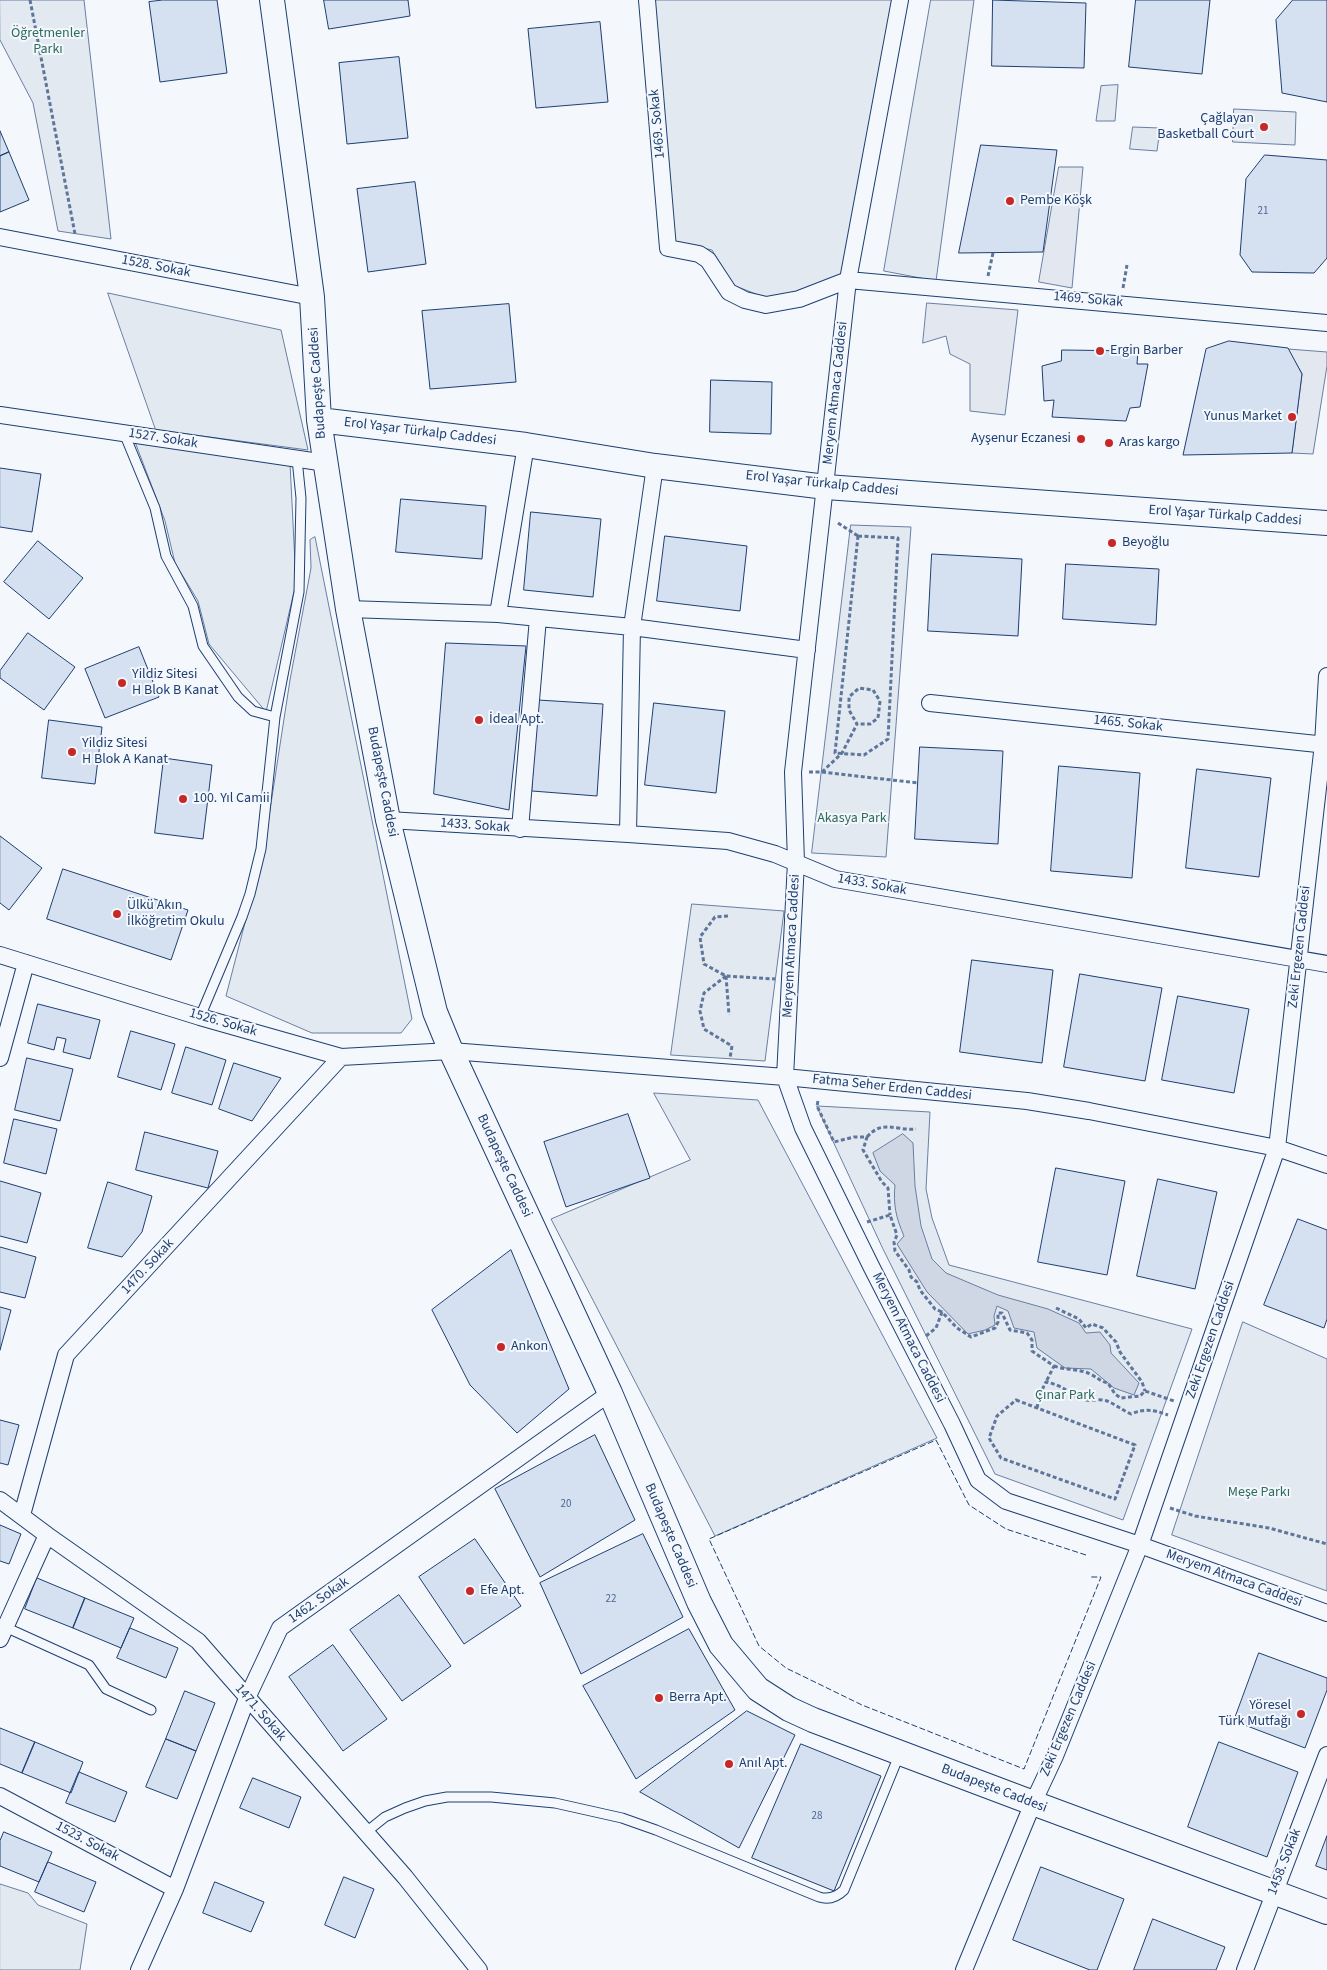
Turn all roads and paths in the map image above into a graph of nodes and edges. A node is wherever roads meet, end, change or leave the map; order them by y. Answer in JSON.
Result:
{"nodes":[{"id":1,"x":30,"y":0,"type":"edge"},
{"id":2,"x":272,"y":0,"type":"edge"},
{"id":3,"x":647,"y":0,"type":"edge"},
{"id":4,"x":900,"y":0,"type":"edge"},
{"id":5,"x":0,"y":237,"type":"edge"},
{"id":6,"x":78,"y":252,"type":"junction"},
{"id":7,"x":993,"y":253,"type":"dead end"},
{"id":8,"x":1126,"y":265,"type":"dead end"},
{"id":9,"x":848,"y":280,"type":"junction"},
{"id":10,"x":985,"y":292,"type":"junction"},
{"id":11,"x":312,"y":298,"type":"junction"},
{"id":12,"x":1121,"y":303,"type":"junction"},
{"id":13,"x":1327,"y":323,"type":"edge"},
{"id":14,"x":0,"y":415,"type":"edge"},
{"id":15,"x":319,"y":420,"type":"junction"},
{"id":16,"x":124,"y":433,"type":"junction"},
{"id":17,"x":526,"y":445,"type":"junction"},
{"id":18,"x":297,"y":459,"type":"junction"},
{"id":19,"x":326,"y":463,"type":"junction"},
{"id":20,"x":655,"y":466,"type":"junction"},
{"id":21,"x":826,"y":487,"type":"junction"},
{"id":22,"x":1327,"y":524,"type":"edge"},
{"id":23,"x":348,"y":608,"type":"junction"},
{"id":24,"x":498,"y":614,"type":"junction"},
{"id":25,"x":538,"y":618,"type":"junction"},
{"id":26,"x":632,"y":627,"type":"junction"},
{"id":27,"x":806,"y":650,"type":"junction"},
{"id":28,"x":1327,"y":676,"type":"edge"},
{"id":29,"x":930,"y":703,"type":"dead end"},
{"id":30,"x":275,"y":717,"type":"junction"},
{"id":31,"x":857,"y":724,"type":"junction"},
{"id":32,"x":1325,"y":745,"type":"edge"},
{"id":33,"x":842,"y":753,"type":"junction"},
{"id":34,"x":793,"y":772,"type":"junction"},
{"id":35,"x":822,"y":772,"type":"junction"},
{"id":36,"x":918,"y":783,"type":"dead end"},
{"id":37,"x":388,"y":820,"type":"junction"},
{"id":38,"x":520,"y":829,"type":"junction"},
{"id":39,"x":628,"y":834,"type":"junction"},
{"id":40,"x":796,"y":862,"type":"junction"},
{"id":41,"x":728,"y":916,"type":"dead end"},
{"id":42,"x":0,"y":955,"type":"edge"},
{"id":43,"x":1298,"y":960,"type":"junction"},
{"id":44,"x":26,"y":963,"type":"junction"},
{"id":45,"x":1327,"y":964,"type":"edge"},
{"id":46,"x":726,"y":976,"type":"junction"},
{"id":47,"x":775,"y":979,"type":"dead end"},
{"id":48,"x":729,"y":1015,"type":"dead end"},
{"id":49,"x":200,"y":1017,"type":"junction"},
{"id":50,"x":450,"y":1051,"type":"junction"},
{"id":51,"x":341,"y":1057,"type":"junction"},
{"id":52,"x":0,"y":1058,"type":"edge"},
{"id":53,"x":726,"y":1072,"type":"junction"},
{"id":54,"x":785,"y":1077,"type":"junction"},
{"id":55,"x":818,"y":1101,"type":"dead end"},
{"id":56,"x":916,"y":1129,"type":"dead end"},
{"id":57,"x":867,"y":1137,"type":"junction"},
{"id":58,"x":1277,"y":1148,"type":"junction"},
{"id":59,"x":1327,"y":1164,"type":"edge"},
{"id":60,"x":890,"y":1215,"type":"junction"},
{"id":61,"x":853,"y":1227,"type":"junction"},
{"id":62,"x":1056,"y":1308,"type":"dead end"},
{"id":63,"x":942,"y":1312,"type":"junction"},
{"id":64,"x":911,"y":1344,"type":"junction"},
{"id":65,"x":1054,"y":1366,"type":"junction"},
{"id":66,"x":1046,"y":1382,"type":"junction"},
{"id":67,"x":1145,"y":1391,"type":"junction"},
{"id":68,"x":610,"y":1393,"type":"junction"},
{"id":69,"x":1037,"y":1408,"type":"junction"},
{"id":70,"x":1186,"y":1414,"type":"junction"},
{"id":71,"x":0,"y":1500,"type":"edge"},
{"id":72,"x":1155,"y":1503,"type":"junction"},
{"id":73,"x":22,"y":1515,"type":"junction"},
{"id":74,"x":47,"y":1535,"type":"junction"},
{"id":75,"x":1327,"y":1544,"type":"edge"},
{"id":76,"x":1140,"y":1545,"type":"junction"},
{"id":77,"x":1327,"y":1614,"type":"edge"},
{"id":78,"x":3,"y":1633,"type":"edge"},
{"id":79,"x":247,"y":1698,"type":"junction"},
{"id":80,"x":151,"y":1710,"type":"dead end"},
{"id":81,"x":900,"y":1753,"type":"junction"},
{"id":82,"x":1327,"y":1755,"type":"edge"},
{"id":83,"x":0,"y":1796,"type":"edge"},
{"id":84,"x":1033,"y":1803,"type":"junction"},
{"id":85,"x":365,"y":1833,"type":"junction"},
{"id":86,"x":175,"y":1889,"type":"junction"},
{"id":87,"x":1274,"y":1892,"type":"junction"},
{"id":88,"x":1327,"y":1912,"type":"edge"},
{"id":89,"x":139,"y":1970,"type":"edge"},
{"id":90,"x":479,"y":1970,"type":"edge"},
{"id":91,"x":964,"y":1970,"type":"edge"},
{"id":92,"x":1245,"y":1970,"type":"edge"}],
"edges":[{"from":1,"to":6,"type":"path"},
{"from":2,"to":11,"type":"street","name":"Budapeşte Caddesi"},
{"from":3,"to":9,"type":"street","name":"1469. Sokak"},
{"from":4,"to":9,"type":"street","name":"Meryem Atmaca Caddesi"},
{"from":5,"to":6,"type":"street","name":"1528. Sokak"},
{"from":6,"to":11,"type":"street","name":"1528. Sokak"},
{"from":7,"to":10,"type":"path"},
{"from":8,"to":12,"type":"path"},
{"from":9,"to":10,"type":"street","name":"1469. Sokak"},
{"from":9,"to":21,"type":"street","name":"Meryem Atmaca Caddesi"},
{"from":10,"to":12,"type":"street","name":"1469. Sokak"},
{"from":11,"to":15,"type":"street","name":"Budapeşte Caddesi"},
{"from":12,"to":13,"type":"street","name":"1469. Sokak"},
{"from":14,"to":16,"type":"street","name":"1527. Sokak"},
{"from":15,"to":17,"type":"street","name":"Erol Yaşar Türkalp Caddesi"},
{"from":15,"to":19,"type":"street","name":"Budapeşte Caddesi"},
{"from":16,"to":18,"type":"street","name":"1527. Sokak"},
{"from":16,"to":30,"type":"lane"},
{"from":17,"to":20,"type":"street","name":"Erol Yaşar Türkalp Caddesi"},
{"from":17,"to":24,"type":"street"},
{"from":18,"to":19,"type":"street","name":"1527. Sokak"},
{"from":18,"to":30,"type":"lane"},
{"from":19,"to":23,"type":"street","name":"Budapeşte Caddesi"},
{"from":20,"to":21,"type":"street","name":"Erol Yaşar Türkalp Caddesi"},
{"from":20,"to":26,"type":"street"},
{"from":21,"to":22,"type":"street","name":"Erol Yaşar Türkalp Caddesi"},
{"from":21,"to":27,"type":"street","name":"Meryem Atmaca Caddesi"},
{"from":23,"to":24,"type":"street"},
{"from":23,"to":37,"type":"street","name":"Budapeşte Caddesi"},
{"from":24,"to":25,"type":"street"},
{"from":25,"to":26,"type":"street"},
{"from":25,"to":38,"type":"street"},
{"from":26,"to":27,"type":"street"},
{"from":26,"to":39,"type":"street"},
{"from":27,"to":34,"type":"street","name":"Meryem Atmaca Caddesi"},
{"from":28,"to":32,"type":"street","name":"Zeki Ergezen Caddesi"},
{"from":29,"to":32,"type":"street","name":"1465. Sokak"},
{"from":30,"to":49,"type":"lane"},
{"from":31,"to":31,"type":"path"},
{"from":31,"to":33,"type":"path"},
{"from":32,"to":43,"type":"street","name":"Zeki Ergezen Caddesi"},
{"from":33,"to":33,"type":"path"},
{"from":33,"to":35,"type":"path"},
{"from":34,"to":35,"type":"path"},
{"from":34,"to":40,"type":"street","name":"Meryem Atmaca Caddesi"},
{"from":35,"to":36,"type":"path"},
{"from":37,"to":38,"type":"street","name":"1433. Sokak"},
{"from":37,"to":50,"type":"street","name":"Budapeşte Caddesi"},
{"from":38,"to":39,"type":"street","name":"1433. Sokak"},
{"from":39,"to":40,"type":"street","name":"1433. Sokak"},
{"from":40,"to":43,"type":"street","name":"1433. Sokak"},
{"from":40,"to":54,"type":"street","name":"Meryem Atmaca Caddesi"},
{"from":41,"to":46,"type":"path"},
{"from":42,"to":44,"type":"street","name":"1526. Sokak"},
{"from":43,"to":45,"type":"street","name":"1433. Sokak"},
{"from":43,"to":58,"type":"street","name":"Zeki Ergezen Caddesi"},
{"from":44,"to":49,"type":"street","name":"1526. Sokak"},
{"from":44,"to":52,"type":"street"},
{"from":46,"to":47,"type":"path"},
{"from":46,"to":48,"type":"path"},
{"from":46,"to":53,"type":"path"},
{"from":49,"to":51,"type":"street","name":"1526. Sokak"},
{"from":50,"to":51,"type":"street","name":"1526. Sokak"},
{"from":50,"to":53,"type":"street","name":"Fatma Seher Erden Caddesi"},
{"from":50,"to":68,"type":"street","name":"Budapeşte Caddesi"},
{"from":51,"to":73,"type":"street","name":"1470. Sokak"},
{"from":53,"to":54,"type":"street","name":"Fatma Seher Erden Caddesi"},
{"from":54,"to":58,"type":"street","name":"Fatma Seher Erden Caddesi"},
{"from":54,"to":61,"type":"street","name":"Meryem Atmaca Caddesi"},
{"from":55,"to":57,"type":"path"},
{"from":56,"to":57,"type":"path"},
{"from":57,"to":60,"type":"path"},
{"from":58,"to":59,"type":"street","name":"Fatma Seher Erden Caddesi"},
{"from":58,"to":70,"type":"street","name":"Zeki Ergezen Caddesi"},
{"from":60,"to":61,"type":"path"},
{"from":60,"to":63,"type":"path"},
{"from":61,"to":64,"type":"street","name":"Meryem Atmaca Caddesi"},
{"from":62,"to":67,"type":"path"},
{"from":63,"to":64,"type":"path"},
{"from":63,"to":65,"type":"path"},
{"from":64,"to":76,"type":"street","name":"Meryem Atmaca Caddesi"},
{"from":65,"to":66,"type":"path"},
{"from":65,"to":67,"type":"path"},
{"from":66,"to":69,"type":"path"},
{"from":66,"to":70,"type":"path"},
{"from":67,"to":70,"type":"path"},
{"from":68,"to":79,"type":"street","name":"1462. Sokak"},
{"from":68,"to":81,"type":"street","name":"Budapeşte Caddesi"},
{"from":69,"to":69,"type":"path"},
{"from":70,"to":72,"type":"street","name":"Zeki Ergezen Caddesi"},
{"from":71,"to":73,"type":"street","name":"1471. Sokak"},
{"from":72,"to":75,"type":"path"},
{"from":72,"to":76,"type":"street","name":"Zeki Ergezen Caddesi"},
{"from":73,"to":74,"type":"street","name":"1471. Sokak"},
{"from":74,"to":78,"type":"street"},
{"from":74,"to":79,"type":"street","name":"1471. Sokak"},
{"from":76,"to":77,"type":"street","name":"Meryem Atmaca Caddesi"},
{"from":76,"to":84,"type":"street","name":"Zeki Ergezen Caddesi"},
{"from":78,"to":80,"type":"lane"},
{"from":79,"to":85,"type":"street","name":"1471. Sokak"},
{"from":79,"to":86,"type":"street","name":"1462. Sokak"},
{"from":81,"to":84,"type":"street","name":"Budapeşte Caddesi"},
{"from":81,"to":85,"type":"lane"},
{"from":82,"to":87,"type":"street","name":"1458. Sokak"},
{"from":83,"to":86,"type":"street","name":"1523. Sokak"},
{"from":84,"to":87,"type":"street","name":"Budapeşte Caddesi"},
{"from":84,"to":91,"type":"street","name":"Zeki Ergezen Caddesi"},
{"from":85,"to":90,"type":"street","name":"1471. Sokak"},
{"from":86,"to":89,"type":"street","name":"1462. Sokak"},
{"from":87,"to":88,"type":"street","name":"Budapeşte Caddesi"},
{"from":87,"to":92,"type":"street","name":"1458. Sokak"}]}
